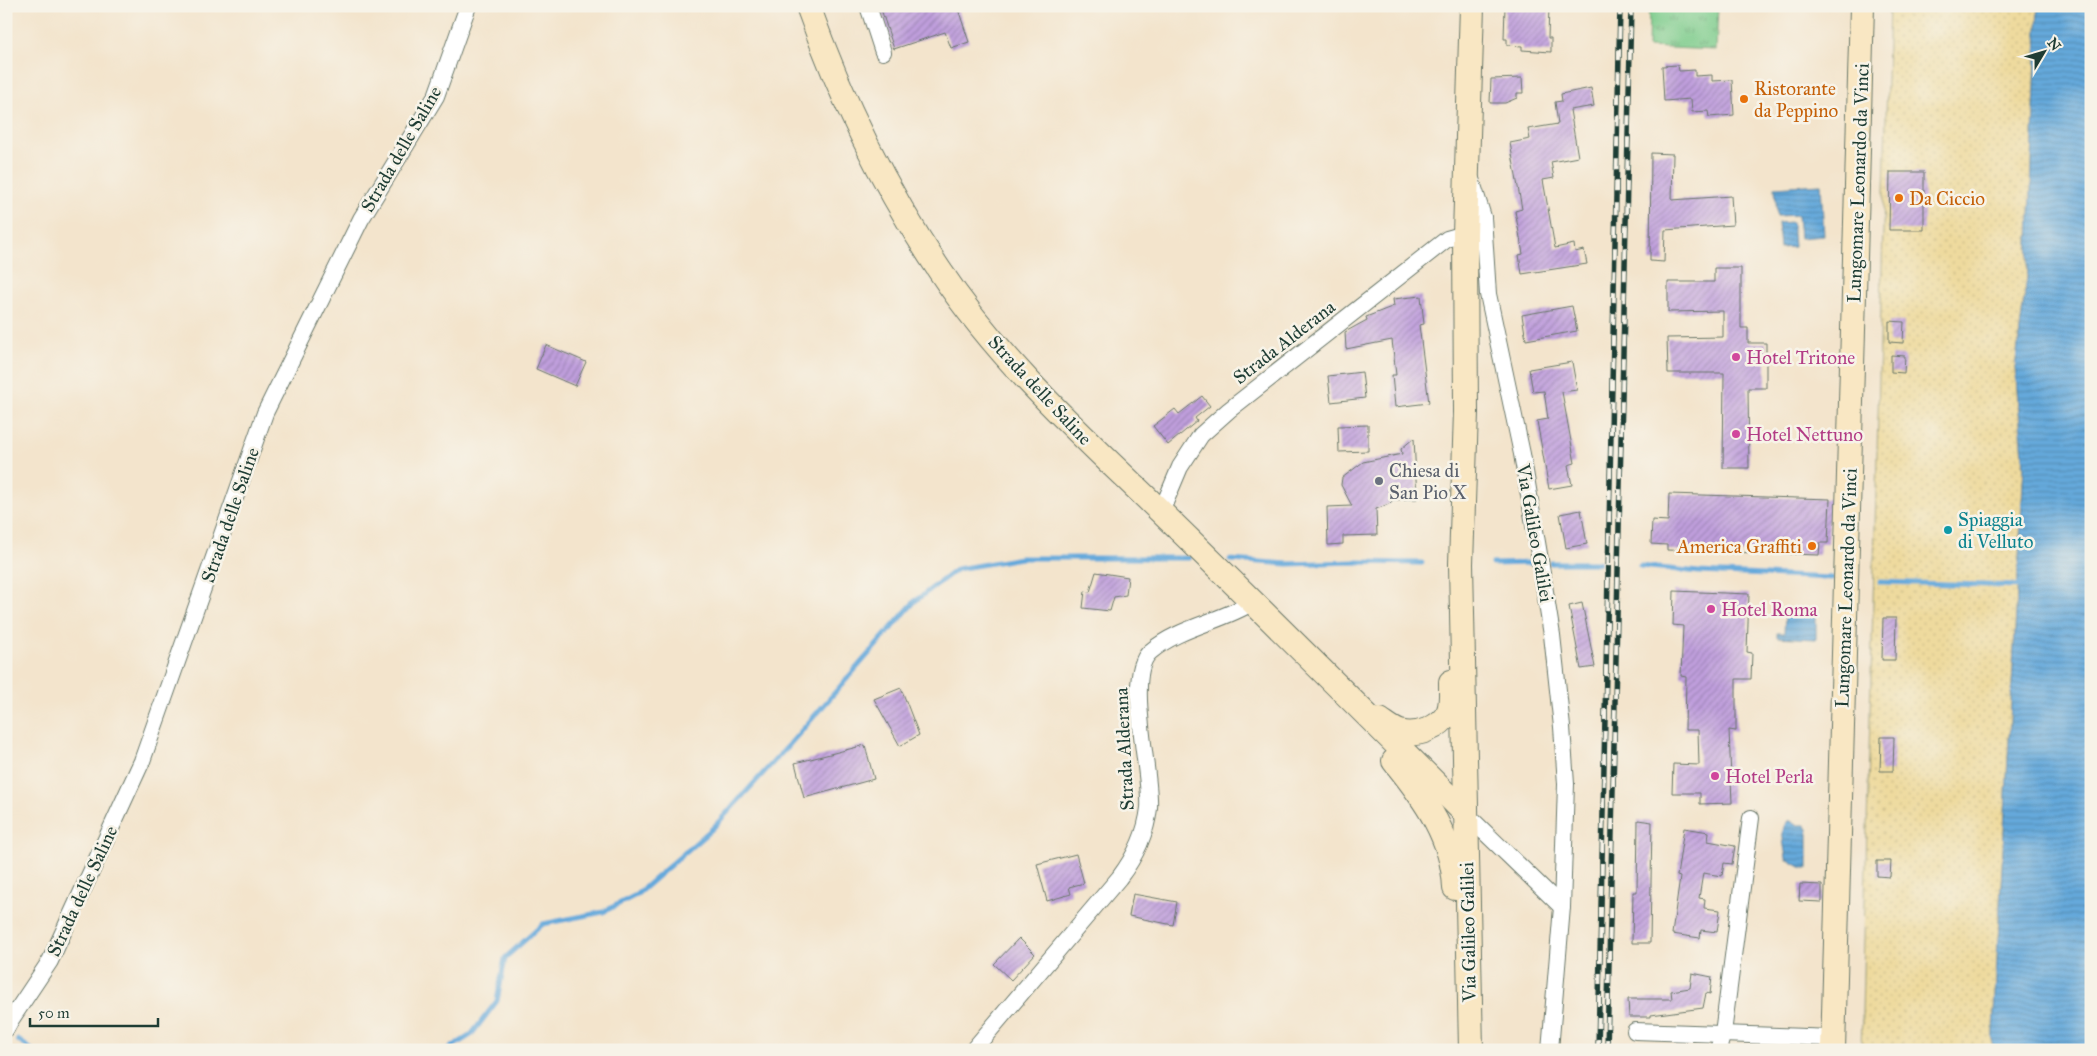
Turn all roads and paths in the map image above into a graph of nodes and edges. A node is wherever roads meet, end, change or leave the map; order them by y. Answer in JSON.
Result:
{"nodes":[{"id":1,"x":468,"y":6,"type":"edge"},
{"id":2,"x":808,"y":6,"type":"edge"},
{"id":3,"x":868,"y":6,"type":"edge"},
{"id":4,"x":1472,"y":6,"type":"edge"},
{"id":5,"x":1862,"y":6,"type":"edge"},
{"id":6,"x":883,"y":52,"type":"dead end"},
{"id":7,"x":1466,"y":164,"type":"junction"},
{"id":8,"x":1465,"y":234,"type":"junction"},
{"id":9,"x":1161,"y":512,"type":"junction"},
{"id":10,"x":1460,"y":564,"type":"junction"},
{"id":11,"x":1253,"y":602,"type":"junction"},
{"id":12,"x":1361,"y":709,"type":"junction"},
{"id":13,"x":1466,"y":814,"type":"junction"},
{"id":14,"x":1751,"y":818,"type":"dead end"},
{"id":15,"x":1562,"y":907,"type":"junction"},
{"id":16,"x":6,"y":1029,"type":"edge"},
{"id":17,"x":1635,"y":1031,"type":"dead end"},
{"id":18,"x":1723,"y":1033,"type":"junction"},
{"id":19,"x":1833,"y":1044,"type":"edge"},
{"id":20,"x":973,"y":1050,"type":"edge"},
{"id":21,"x":1466,"y":1050,"type":"edge"},
{"id":22,"x":1471,"y":1050,"type":"edge"},
{"id":23,"x":1550,"y":1050,"type":"edge"},
{"id":24,"x":1718,"y":1050,"type":"edge"}],
"edges":[{"from":1,"to":16,"type":"street","name":"Strada delle Saline"},
{"from":2,"to":9,"type":"street","name":"Strada delle Saline"},
{"from":3,"to":6,"type":"street"},
{"from":4,"to":7,"type":"street","name":"Via Galileo Galilei"},
{"from":5,"to":19,"type":"street","name":"Lungomare Leonardo da Vinci"},
{"from":7,"to":8,"type":"street","name":"Via Galileo Galilei"},
{"from":7,"to":15,"type":"street","name":"Via Galileo Galilei"},
{"from":8,"to":9,"type":"street","name":"Strada Alderana"},
{"from":8,"to":10,"type":"street","name":"Via Galileo Galilei"},
{"from":9,"to":11,"type":"street","name":"Strada delle Saline"},
{"from":10,"to":12,"type":"street","name":"Strada delle Saline"},
{"from":10,"to":13,"type":"street","name":"Via Galileo Galilei"},
{"from":11,"to":12,"type":"street","name":"Strada delle Saline"},
{"from":11,"to":20,"type":"street","name":"Strada Alderana"},
{"from":12,"to":13,"type":"street","name":"Strada delle Saline"},
{"from":12,"to":21,"type":"street","name":"Strada delle Saline"},
{"from":13,"to":15,"type":"street","name":"Via Galileo Galilei"},
{"from":13,"to":22,"type":"street","name":"Via Galileo Galilei"},
{"from":14,"to":18,"type":"street"},
{"from":15,"to":23,"type":"street","name":"Via Galileo Galilei"},
{"from":17,"to":18,"type":"street"},
{"from":18,"to":19,"type":"street"},
{"from":18,"to":24,"type":"street"}]}
